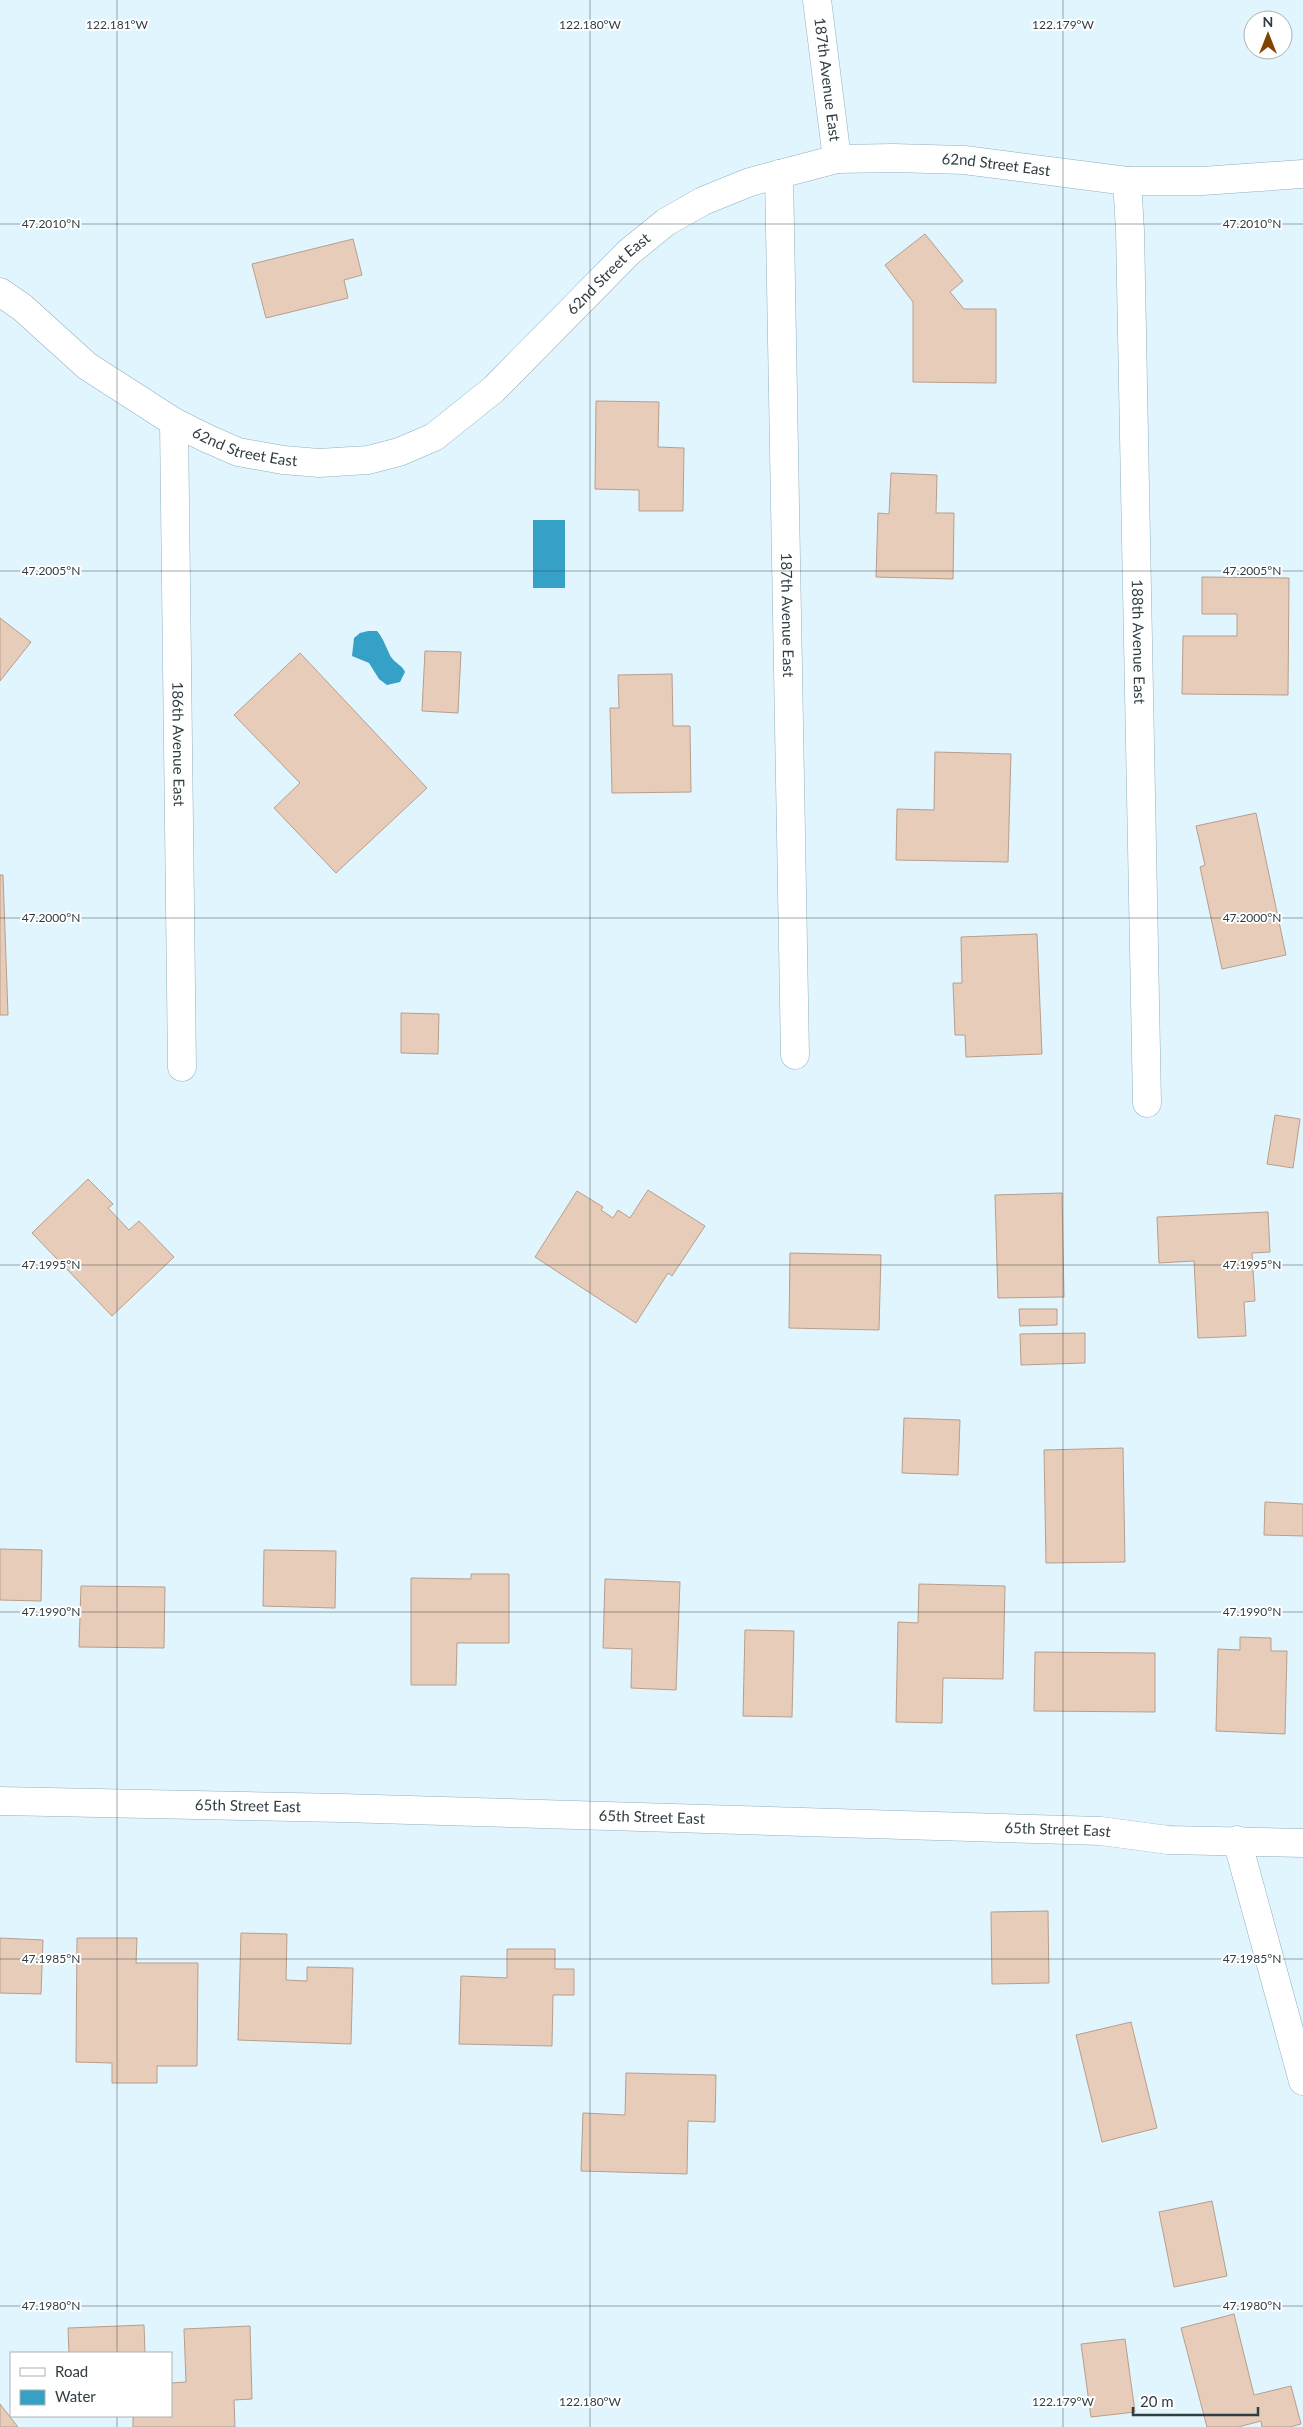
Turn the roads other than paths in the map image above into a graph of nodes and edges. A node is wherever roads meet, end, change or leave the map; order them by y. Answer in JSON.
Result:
{"nodes":[{"id":1,"x":817,"y":0,"type":"edge"},
{"id":2,"x":837,"y":160,"type":"junction"},
{"id":3,"x":779,"y":174,"type":"junction"},
{"id":4,"x":1303,"y":174,"type":"edge"},
{"id":5,"x":1127,"y":181,"type":"junction"},
{"id":6,"x":0,"y":292,"type":"edge"},
{"id":7,"x":174,"y":422,"type":"junction"},
{"id":8,"x":796,"y":1055,"type":"dead end"},
{"id":9,"x":182,"y":1066,"type":"dead end"},
{"id":10,"x":1147,"y":1103,"type":"dead end"},
{"id":11,"x":0,"y":1801,"type":"edge"},
{"id":12,"x":1237,"y":1840,"type":"junction"},
{"id":13,"x":1303,"y":1843,"type":"edge"},
{"id":14,"x":1303,"y":2081,"type":"edge"}],
"edges":[{"from":1,"to":2,"type":"street","name":"187th Avenue East"},
{"from":2,"to":3,"type":"street","name":"62nd Street East"},
{"from":2,"to":5,"type":"street","name":"62nd Street East"},
{"from":3,"to":7,"type":"street","name":"62nd Street East"},
{"from":3,"to":8,"type":"street","name":"187th Avenue East"},
{"from":4,"to":5,"type":"street","name":"62nd Street East"},
{"from":5,"to":10,"type":"street","name":"188th Avenue East"},
{"from":6,"to":7,"type":"street","name":"62nd Street East"},
{"from":7,"to":9,"type":"street","name":"186th Avenue East"},
{"from":11,"to":12,"type":"street","name":"65th Street East"},
{"from":12,"to":13,"type":"street","name":"65th Street East"},
{"from":12,"to":14,"type":"street"}]}
